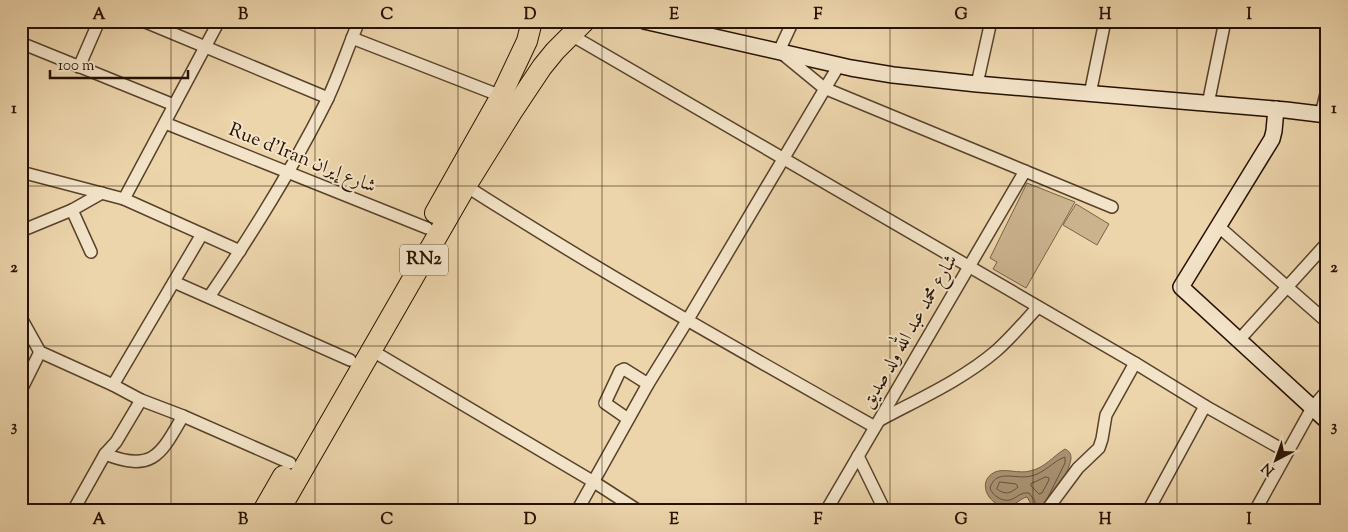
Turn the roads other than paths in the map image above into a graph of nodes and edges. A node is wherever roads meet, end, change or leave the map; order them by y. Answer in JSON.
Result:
{"nodes":[{"id":1,"x":99,"y":21,"type":"edge"},
{"id":2,"x":143,"y":21,"type":"edge"},
{"id":3,"x":219,"y":21,"type":"edge"},
{"id":4,"x":359,"y":21,"type":"edge"},
{"id":5,"x":532,"y":21,"type":"edge"},
{"id":6,"x":644,"y":21,"type":"edge"},
{"id":7,"x":670,"y":21,"type":"edge"},
{"id":8,"x":793,"y":21,"type":"edge"},
{"id":9,"x":991,"y":21,"type":"edge"},
{"id":10,"x":1106,"y":21,"type":"edge"},
{"id":11,"x":1225,"y":21,"type":"edge"},
{"id":12,"x":578,"y":28,"type":"edge"},
{"id":13,"x":695,"y":32,"type":"junction"},
{"id":14,"x":352,"y":38,"type":"junction"},
{"id":15,"x":21,"y":42,"type":"edge"},
{"id":16,"x":205,"y":47,"type":"junction"},
{"id":17,"x":779,"y":51,"type":"junction"},
{"id":18,"x":838,"y":65,"type":"junction"},
{"id":19,"x":79,"y":66,"type":"junction"},
{"id":20,"x":978,"y":84,"type":"junction"},
{"id":21,"x":824,"y":88,"type":"junction"},
{"id":22,"x":1327,"y":90,"type":"edge"},
{"id":23,"x":1090,"y":94,"type":"junction"},
{"id":24,"x":501,"y":96,"type":"junction"},
{"id":25,"x":328,"y":98,"type":"junction"},
{"id":26,"x":1208,"y":104,"type":"junction"},
{"id":27,"x":174,"y":105,"type":"junction"},
{"id":28,"x":1276,"y":110,"type":"junction"},
{"id":29,"x":1324,"y":115,"type":"edge"},
{"id":30,"x":164,"y":123,"type":"junction"},
{"id":31,"x":782,"y":158,"type":"junction"},
{"id":32,"x":1025,"y":171,"type":"junction"},
{"id":33,"x":21,"y":172,"type":"edge"},
{"id":34,"x":288,"y":172,"type":"junction"},
{"id":35,"x":466,"y":186,"type":"junction"},
{"id":36,"x":102,"y":193,"type":"junction"},
{"id":37,"x":124,"y":199,"type":"junction"},
{"id":38,"x":1112,"y":207,"type":"dead end"},
{"id":39,"x":72,"y":210,"type":"junction"},
{"id":40,"x":1218,"y":226,"type":"junction"},
{"id":41,"x":427,"y":228,"type":"junction"},
{"id":42,"x":21,"y":231,"type":"edge"},
{"id":43,"x":202,"y":234,"type":"junction"},
{"id":44,"x":1327,"y":243,"type":"edge"},
{"id":45,"x":240,"y":251,"type":"junction"},
{"id":46,"x":91,"y":252,"type":"dead end"},
{"id":47,"x":968,"y":266,"type":"junction"},
{"id":48,"x":174,"y":282,"type":"junction"},
{"id":49,"x":1287,"y":288,"type":"junction"},
{"id":50,"x":209,"y":297,"type":"junction"},
{"id":51,"x":1038,"y":307,"type":"junction"},
{"id":52,"x":22,"y":319,"type":"edge"},
{"id":53,"x":687,"y":321,"type":"junction"},
{"id":54,"x":1327,"y":322,"type":"edge"},
{"id":55,"x":1239,"y":340,"type":"junction"},
{"id":56,"x":371,"y":350,"type":"junction"},
{"id":57,"x":40,"y":352,"type":"junction"},
{"id":58,"x":350,"y":360,"type":"junction"},
{"id":59,"x":1135,"y":364,"type":"junction"},
{"id":60,"x":648,"y":384,"type":"junction"},
{"id":61,"x":113,"y":385,"type":"junction"},
{"id":62,"x":21,"y":390,"type":"edge"},
{"id":63,"x":1327,"y":391,"type":"edge"},
{"id":64,"x":141,"y":400,"type":"junction"},
{"id":65,"x":1205,"y":406,"type":"junction"},
{"id":66,"x":1312,"y":408,"type":"junction"},
{"id":67,"x":183,"y":416,"type":"junction"},
{"id":68,"x":628,"y":419,"type":"junction"},
{"id":69,"x":1327,"y":421,"type":"edge"},
{"id":70,"x":877,"y":424,"type":"junction"},
{"id":71,"x":1287,"y":452,"type":"junction"},
{"id":72,"x":105,"y":454,"type":"junction"},
{"id":73,"x":858,"y":456,"type":"junction"},
{"id":74,"x":290,"y":463,"type":"junction"},
{"id":75,"x":594,"y":482,"type":"junction"},
{"id":76,"x":73,"y":511,"type":"edge"},
{"id":77,"x":263,"y":511,"type":"edge"},
{"id":78,"x":279,"y":511,"type":"edge"},
{"id":79,"x":577,"y":511,"type":"edge"},
{"id":80,"x":638,"y":511,"type":"edge"},
{"id":81,"x":826,"y":511,"type":"edge"},
{"id":82,"x":882,"y":511,"type":"edge"},
{"id":83,"x":1046,"y":511,"type":"edge"},
{"id":84,"x":1148,"y":511,"type":"edge"},
{"id":85,"x":1255,"y":511,"type":"edge"}],
"edges":[{"from":1,"to":19,"type":"street"},
{"from":2,"to":16,"type":"street"},
{"from":3,"to":16,"type":"street"},
{"from":4,"to":14,"type":"street"},
{"from":5,"to":24,"type":"highway","number":"RN2"},
{"from":6,"to":13,"type":"street"},
{"from":7,"to":13,"type":"street"},
{"from":8,"to":17,"type":"street"},
{"from":9,"to":20,"type":"street"},
{"from":10,"to":23,"type":"street"},
{"from":11,"to":26,"type":"street"},
{"from":12,"to":31,"type":"street"},
{"from":12,"to":35,"type":"highway","number":"RN2"},
{"from":13,"to":17,"type":"street"},
{"from":14,"to":24,"type":"street"},
{"from":14,"to":25,"type":"street"},
{"from":15,"to":19,"type":"street"},
{"from":16,"to":25,"type":"street"},
{"from":16,"to":27,"type":"street"},
{"from":17,"to":18,"type":"street"},
{"from":17,"to":21,"type":"street"},
{"from":18,"to":20,"type":"street"},
{"from":18,"to":21,"type":"street"},
{"from":19,"to":27,"type":"street"},
{"from":20,"to":23,"type":"street"},
{"from":21,"to":31,"type":"street"},
{"from":21,"to":32,"type":"street"},
{"from":22,"to":29,"type":"street"},
{"from":23,"to":26,"type":"street"},
{"from":24,"to":41,"type":"highway","number":"RN2"},
{"from":25,"to":34,"type":"street"},
{"from":26,"to":28,"type":"street"},
{"from":27,"to":30,"type":"street"},
{"from":28,"to":29,"type":"street"},
{"from":28,"to":40,"type":"street"},
{"from":30,"to":34,"type":"street","name":"Rue d'Iran شارع إيران"},
{"from":30,"to":37,"type":"street"},
{"from":31,"to":47,"type":"street"},
{"from":31,"to":53,"type":"street"},
{"from":32,"to":38,"type":"street"},
{"from":32,"to":47,"type":"street","name":"شارع محمد عبد الله ولد صديق"},
{"from":33,"to":36,"type":"street"},
{"from":34,"to":41,"type":"street","name":"Rue d'Iran شارع إيران"},
{"from":34,"to":45,"type":"street"},
{"from":35,"to":53,"type":"street"},
{"from":35,"to":56,"type":"highway","number":"RN2"},
{"from":36,"to":37,"type":"street"},
{"from":36,"to":39,"type":"street"},
{"from":37,"to":43,"type":"street"},
{"from":39,"to":42,"type":"street"},
{"from":39,"to":46,"type":"street"},
{"from":40,"to":49,"type":"street"},
{"from":40,"to":55,"type":"street"},
{"from":41,"to":58,"type":"highway","number":"RN2"},
{"from":43,"to":45,"type":"street"},
{"from":43,"to":48,"type":"street"},
{"from":44,"to":49,"type":"street"},
{"from":45,"to":50,"type":"street"},
{"from":47,"to":51,"type":"street"},
{"from":47,"to":70,"type":"street","name":"شارع محمد عبد الله ولد صديق"},
{"from":48,"to":50,"type":"street"},
{"from":48,"to":61,"type":"street"},
{"from":49,"to":54,"type":"street"},
{"from":49,"to":55,"type":"street"},
{"from":50,"to":58,"type":"street"},
{"from":51,"to":59,"type":"street"},
{"from":51,"to":70,"type":"street"},
{"from":52,"to":57,"type":"street"},
{"from":53,"to":60,"type":"street"},
{"from":53,"to":70,"type":"street"},
{"from":55,"to":66,"type":"street"},
{"from":56,"to":75,"type":"street"},
{"from":56,"to":78,"type":"highway","number":"RN2"},
{"from":57,"to":61,"type":"street"},
{"from":57,"to":62,"type":"street"},
{"from":58,"to":74,"type":"highway","number":"RN2"},
{"from":59,"to":65,"type":"street"},
{"from":59,"to":83,"type":"street"},
{"from":60,"to":68,"type":"street"},
{"from":60,"to":68,"type":"street"},
{"from":61,"to":64,"type":"street"},
{"from":63,"to":66,"type":"street"},
{"from":64,"to":67,"type":"street"},
{"from":64,"to":72,"type":"street"},
{"from":65,"to":71,"type":"street"},
{"from":65,"to":84,"type":"street"},
{"from":66,"to":69,"type":"street"},
{"from":66,"to":71,"type":"street"},
{"from":67,"to":72,"type":"street"},
{"from":67,"to":74,"type":"street"},
{"from":68,"to":75,"type":"street"},
{"from":70,"to":73,"type":"street","name":"شارع محمد عبد الله ولد صديق"},
{"from":71,"to":85,"type":"street"},
{"from":72,"to":76,"type":"street"},
{"from":73,"to":81,"type":"street","name":"شارع محمد عبد الله ولد صديق"},
{"from":73,"to":82,"type":"street"},
{"from":74,"to":77,"type":"highway","number":"RN2"},
{"from":75,"to":79,"type":"street"},
{"from":75,"to":80,"type":"street"}]}
